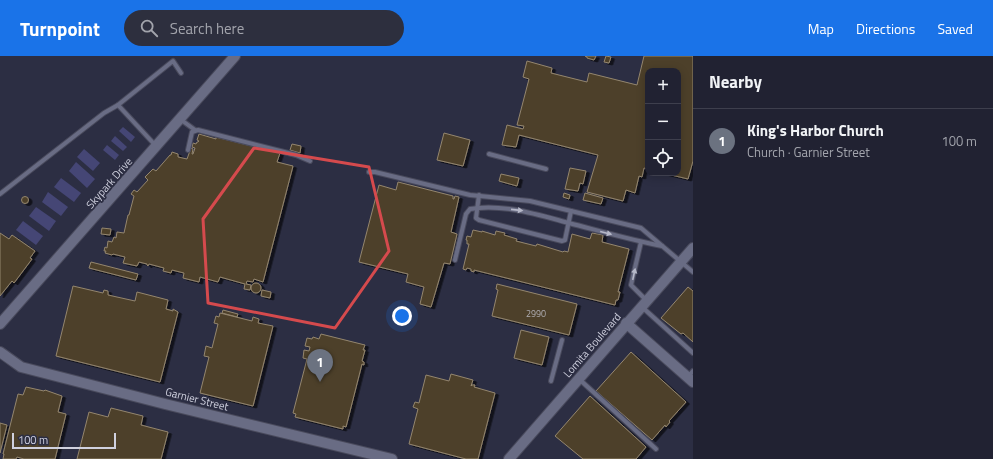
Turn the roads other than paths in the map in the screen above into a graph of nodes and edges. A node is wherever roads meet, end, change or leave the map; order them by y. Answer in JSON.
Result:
{"nodes":[{"id":1,"x":235,"y":56,"type":"edge"},
{"id":2,"x":181,"y":73,"type":"dead end"},
{"id":3,"x":118,"y":104,"type":"junction"},
{"id":4,"x":180,"y":119,"type":"junction"},
{"id":5,"x":195,"y":130,"type":"junction"},
{"id":6,"x":156,"y":146,"type":"junction"},
{"id":7,"x":188,"y":150,"type":"dead end"},
{"id":8,"x":490,"y":154,"type":"dead end"},
{"id":9,"x":310,"y":161,"type":"dead end"},
{"id":10,"x":546,"y":168,"type":"dead end"},
{"id":11,"x":369,"y":172,"type":"dead end"},
{"id":12,"x":0,"y":194,"type":"edge"},
{"id":13,"x":479,"y":195,"type":"junction"},
{"id":14,"x":478,"y":208,"type":"junction"},
{"id":15,"x":571,"y":211,"type":"junction"},
{"id":16,"x":569,"y":223,"type":"junction"},
{"id":17,"x":641,"y":242,"type":"junction"},
{"id":18,"x":663,"y":246,"type":"junction"},
{"id":19,"x":693,"y":248,"type":"edge"},
{"id":20,"x":455,"y":260,"type":"dead end"},
{"id":21,"x":681,"y":261,"type":"junction"},
{"id":22,"x":693,"y":272,"type":"edge"},
{"id":23,"x":644,"y":304,"type":"junction"},
{"id":24,"x":626,"y":323,"type":"junction"},
{"id":25,"x":0,"y":324,"type":"edge"},
{"id":26,"x":562,"y":340,"type":"dead end"},
{"id":27,"x":0,"y":352,"type":"edge"},
{"id":28,"x":693,"y":353,"type":"edge"},
{"id":29,"x":691,"y":377,"type":"edge"},
{"id":30,"x":578,"y":379,"type":"junction"},
{"id":31,"x":551,"y":382,"type":"dead end"},
{"id":32,"x":656,"y":449,"type":"dead end"},
{"id":33,"x":392,"y":459,"type":"edge"},
{"id":34,"x":509,"y":459,"type":"edge"}],
"edges":[{"from":1,"to":4,"type":"main road","name":"Skypark Drive"},
{"from":2,"to":3,"type":"lane"},
{"from":3,"to":6,"type":"lane"},
{"from":3,"to":12,"type":"lane"},
{"from":4,"to":5,"type":"lane"},
{"from":4,"to":6,"type":"main road","name":"Skypark Drive"},
{"from":5,"to":7,"type":"lane"},
{"from":5,"to":9,"type":"lane"},
{"from":6,"to":25,"type":"main road","name":"Skypark Drive"},
{"from":8,"to":10,"type":"lane"},
{"from":11,"to":13,"type":"lane"},
{"from":13,"to":14,"type":"lane"},
{"from":13,"to":15,"type":"lane"},
{"from":14,"to":16,"type":"lane","one_way":true},
{"from":14,"to":16,"type":"lane"},
{"from":14,"to":20,"type":"lane"},
{"from":15,"to":16,"type":"lane"},
{"from":15,"to":18,"type":"lane"},
{"from":16,"to":17,"type":"lane","one_way":true},
{"from":17,"to":18,"type":"lane"},
{"from":23,"to":17,"type":"lane","one_way":true},
{"from":18,"to":21,"type":"lane"},
{"from":19,"to":21,"type":"main road","name":"Lomita Boulevard"},
{"from":21,"to":22,"type":"lane"},
{"from":21,"to":23,"type":"main road","name":"Lomita Boulevard"},
{"from":23,"to":24,"type":"main road","name":"Lomita Boulevard"},
{"from":23,"to":28,"type":"lane"},
{"from":24,"to":29,"type":"main road"},
{"from":24,"to":30,"type":"main road","name":"Lomita Boulevard"},
{"from":26,"to":31,"type":"lane"},
{"from":27,"to":33,"type":"main road","name":"Garnier Street"},
{"from":30,"to":32,"type":"lane"},
{"from":30,"to":34,"type":"main road","name":"Lomita Boulevard"}]}
